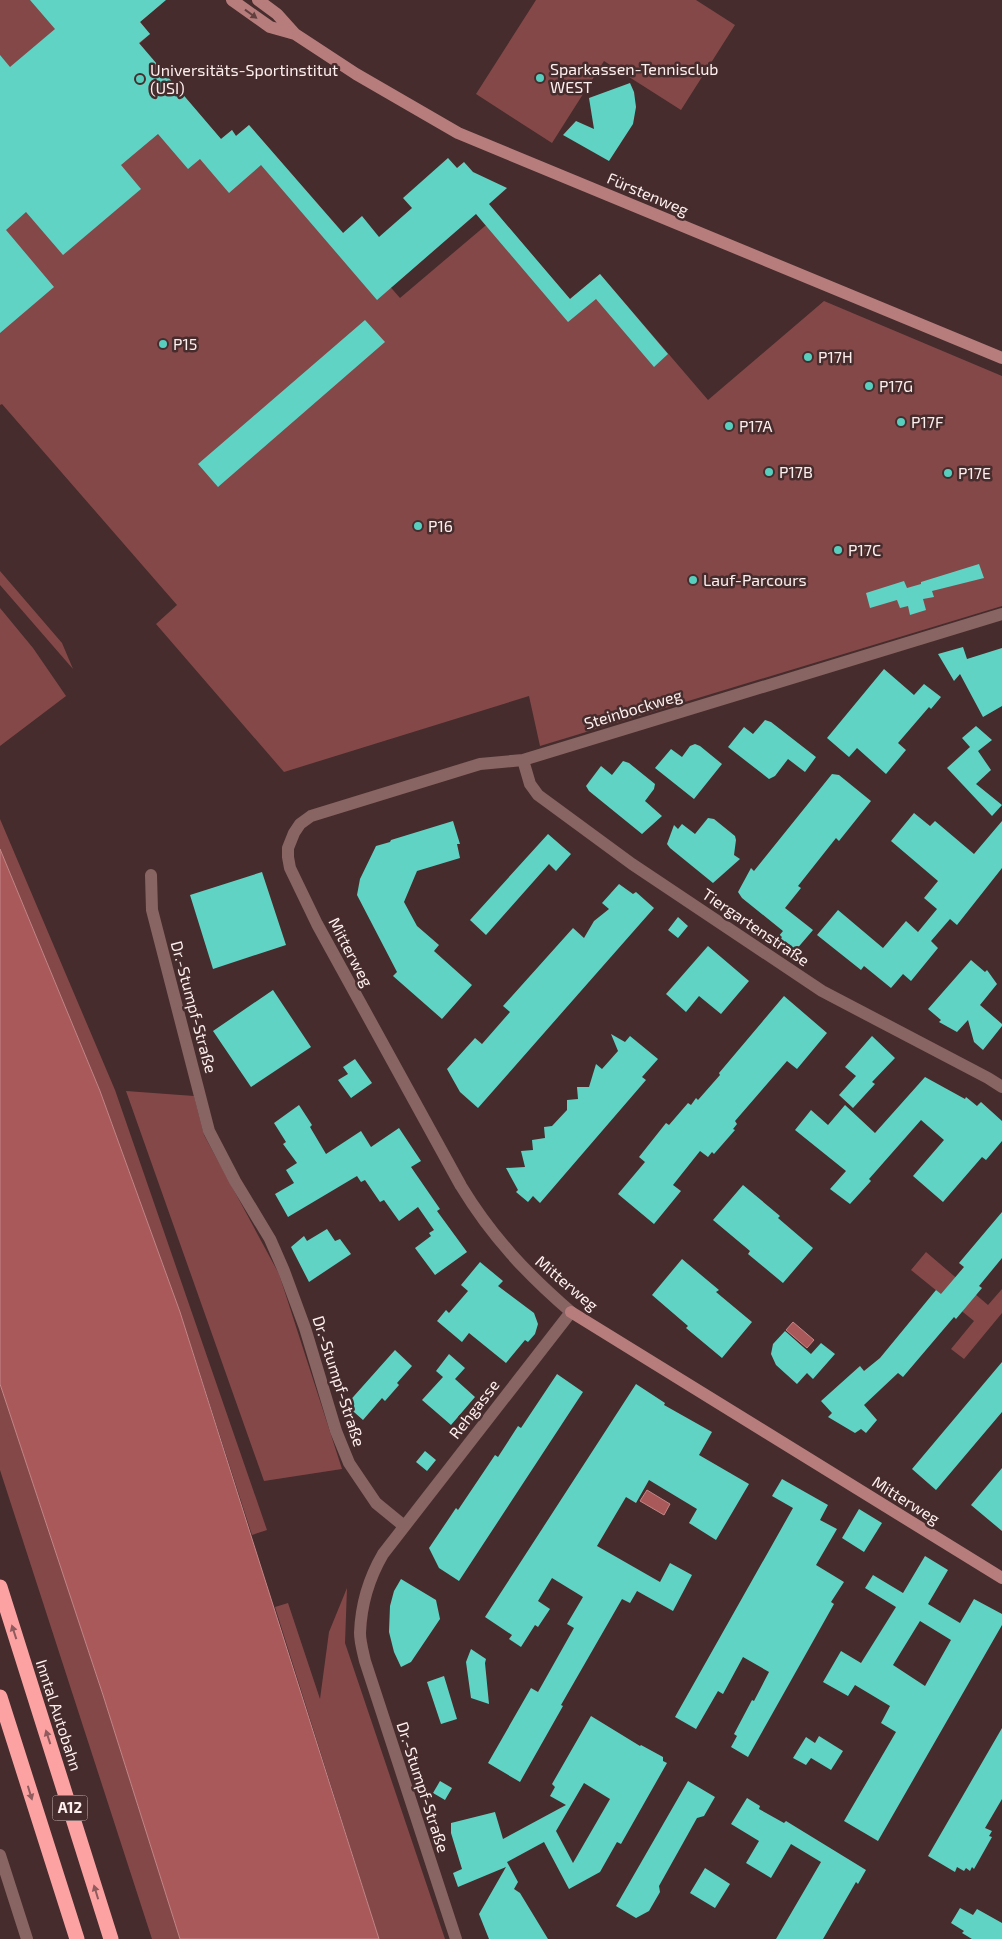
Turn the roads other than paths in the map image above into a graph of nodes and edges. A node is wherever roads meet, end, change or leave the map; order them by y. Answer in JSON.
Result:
{"nodes":[{"id":1,"x":232,"y":0,"type":"edge"},
{"id":2,"x":258,"y":0,"type":"edge"},
{"id":3,"x":295,"y":34,"type":"junction"},
{"id":4,"x":1002,"y":358,"type":"edge"},
{"id":5,"x":1002,"y":614,"type":"edge"},
{"id":6,"x":523,"y":760,"type":"junction"},
{"id":7,"x":288,"y":848,"type":"joint"},
{"id":8,"x":151,"y":875,"type":"dead end"},
{"id":9,"x":1002,"y":1087,"type":"edge"},
{"id":10,"x":571,"y":1312,"type":"junction"},
{"id":11,"x":404,"y":1526,"type":"junction"},
{"id":12,"x":1002,"y":1578,"type":"edge"},
{"id":13,"x":0,"y":1588,"type":"edge"},
{"id":14,"x":0,"y":1696,"type":"edge"},
{"id":15,"x":0,"y":1855,"type":"edge"},
{"id":16,"x":27,"y":1939,"type":"edge"},
{"id":17,"x":76,"y":1939,"type":"edge"},
{"id":18,"x":111,"y":1939,"type":"edge"},
{"id":19,"x":456,"y":1939,"type":"edge"}],
"edges":[{"from":1,"to":3,"type":"street","name":"Fürstenweg","one_way":true},
{"from":2,"to":3,"type":"street","name":"Fürstenweg"},
{"from":3,"to":4,"type":"street","name":"Fürstenweg"},
{"from":5,"to":6,"type":"street","name":"Steinbockweg"},
{"from":6,"to":7,"type":"street","name":"Steinbockweg"},
{"from":6,"to":9,"type":"street","name":"Tiergartenstraße"},
{"from":7,"to":10,"type":"street","name":"Mitterweg"},
{"from":8,"to":11,"type":"street","name":"Dr.-Stumpf-Straße"},
{"from":10,"to":11,"type":"street","name":"Rehgasse"},
{"from":10,"to":12,"type":"street","name":"Mitterweg"},
{"from":11,"to":19,"type":"street","name":"Dr.-Stumpf-Straße"},
{"from":18,"to":13,"type":"highway","name":"Inntal Autobahn","number":"A12","one_way":true},
{"from":14,"to":17,"type":"highway","number":"A12","one_way":true},
{"from":15,"to":16,"type":"street"}]}
